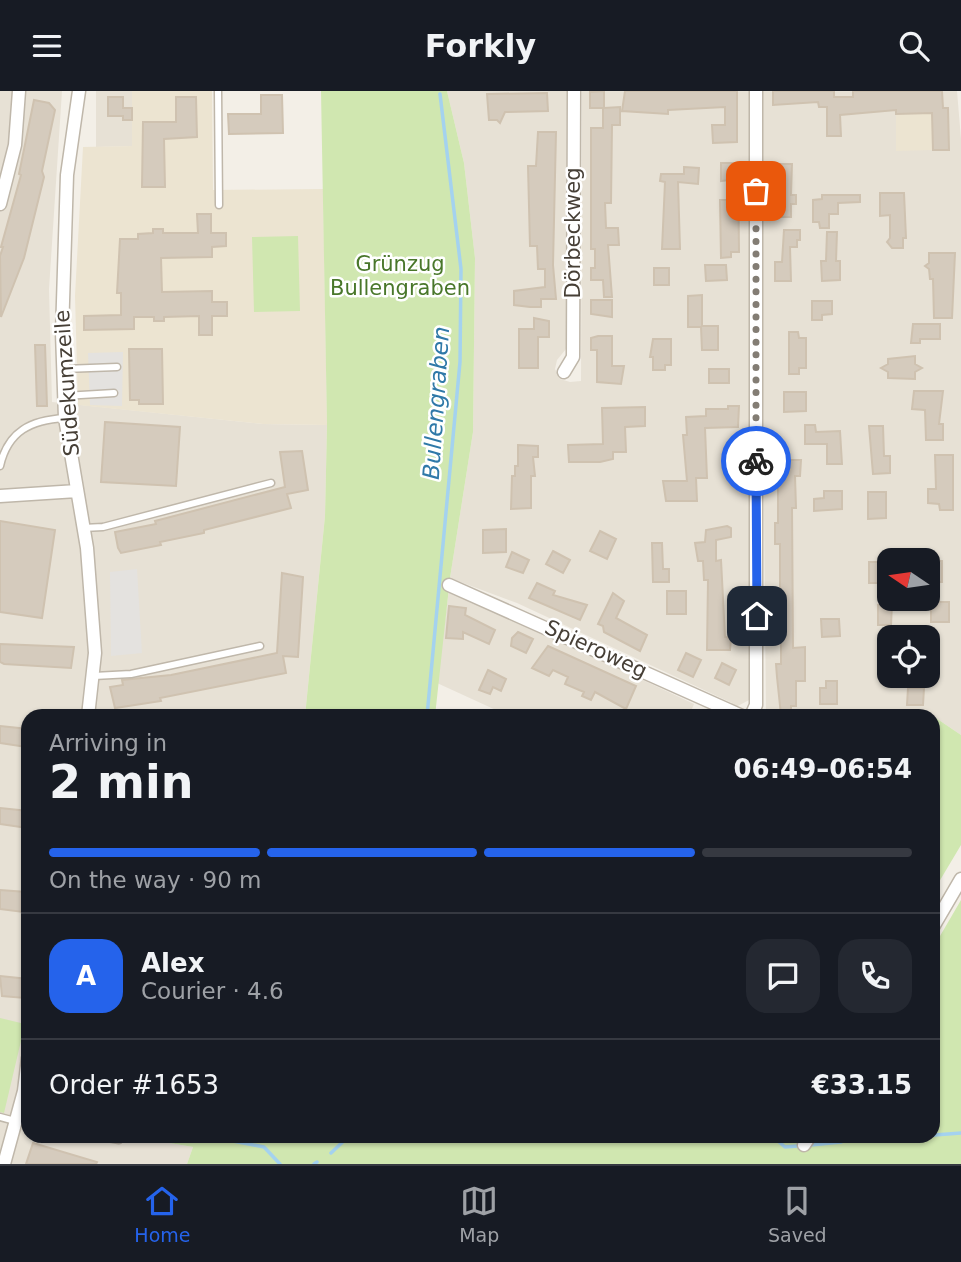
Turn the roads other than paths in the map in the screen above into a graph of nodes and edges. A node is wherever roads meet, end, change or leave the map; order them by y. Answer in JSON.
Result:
{"nodes":[{"id":1,"x":19,"y":91,"type":"edge"},
{"id":2,"x":79,"y":91,"type":"edge"},
{"id":3,"x":218,"y":91,"type":"edge"},
{"id":4,"x":574,"y":91,"type":"edge"},
{"id":5,"x":756,"y":91,"type":"edge"},
{"id":6,"x":0,"y":204,"type":"edge"},
{"id":7,"x":219,"y":205,"type":"dead end"},
{"id":8,"x":117,"y":367,"type":"dead end"},
{"id":9,"x":62,"y":369,"type":"junction"},
{"id":10,"x":564,"y":372,"type":"dead end"},
{"id":11,"x":114,"y":393,"type":"dead end"},
{"id":12,"x":64,"y":396,"type":"junction"},
{"id":13,"x":65,"y":418,"type":"junction"},
{"id":14,"x":0,"y":466,"type":"edge"},
{"id":15,"x":271,"y":483,"type":"dead end"},
{"id":16,"x":77,"y":491,"type":"junction"},
{"id":17,"x":0,"y":496,"type":"edge"},
{"id":18,"x":83,"y":528,"type":"junction"},
{"id":19,"x":449,"y":585,"type":"dead end"},
{"id":20,"x":260,"y":646,"type":"dead end"},
{"id":21,"x":94,"y":676,"type":"junction"},
{"id":22,"x":89,"y":709,"type":"edge"},
{"id":23,"x":726,"y":709,"type":"edge"},
{"id":24,"x":754,"y":709,"type":"edge"},
{"id":25,"x":961,"y":879,"type":"edge"},
{"id":26,"x":940,"y":915,"type":"edge"},
{"id":27,"x":21,"y":1098,"type":"edge"},
{"id":28,"x":0,"y":1117,"type":"edge"},
{"id":29,"x":17,"y":1121,"type":"junction"},
{"id":30,"x":4,"y":1164,"type":"edge"}],
"edges":[{"from":1,"to":6,"type":"street"},
{"from":2,"to":9,"type":"street","name":"Südekumzeile"},
{"from":3,"to":7,"type":"lane"},
{"from":4,"to":10,"type":"street","name":"Dörbeckweg"},
{"from":5,"to":24,"type":"street"},
{"from":8,"to":9,"type":"lane"},
{"from":9,"to":12,"type":"street","name":"Südekumzeile"},
{"from":11,"to":12,"type":"lane"},
{"from":12,"to":13,"type":"street","name":"Südekumzeile"},
{"from":13,"to":14,"type":"lane"},
{"from":13,"to":16,"type":"street","name":"Südekumzeile"},
{"from":15,"to":18,"type":"lane"},
{"from":16,"to":17,"type":"street"},
{"from":16,"to":18,"type":"street","name":"Südekumzeile"},
{"from":18,"to":21,"type":"street","name":"Südekumzeile"},
{"from":19,"to":23,"type":"street","name":"Spieroweg"},
{"from":20,"to":21,"type":"lane"},
{"from":21,"to":22,"type":"street","name":"Südekumzeile"},
{"from":25,"to":26,"type":"street"},
{"from":27,"to":29,"type":"street"},
{"from":28,"to":29,"type":"lane"},
{"from":29,"to":30,"type":"street"}]}
